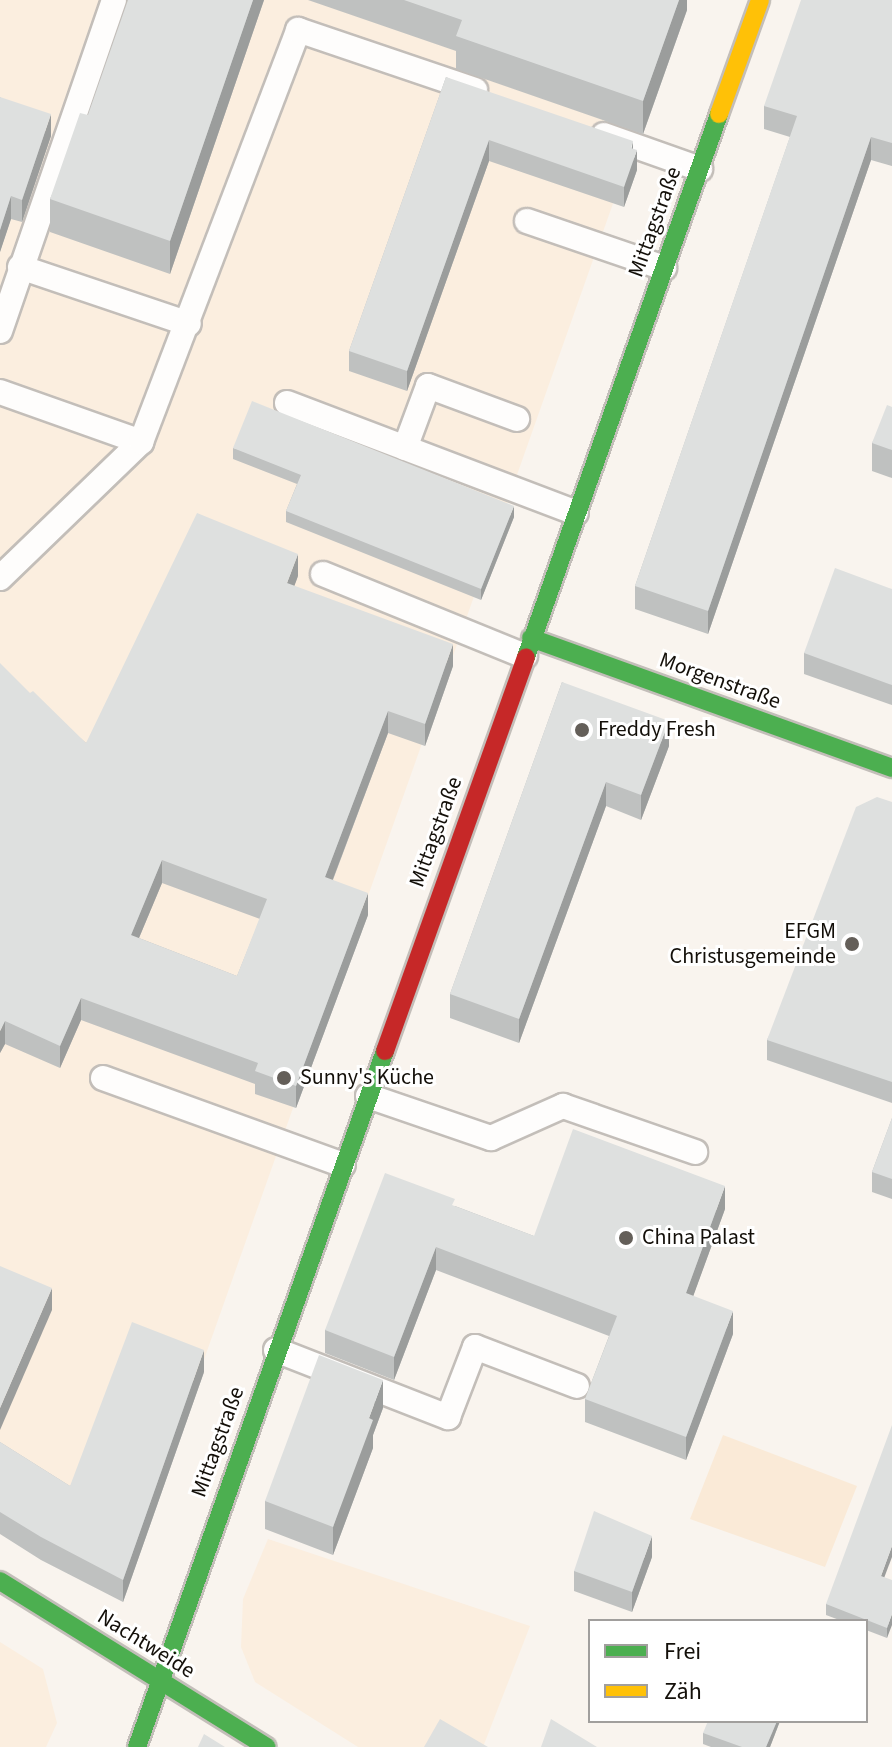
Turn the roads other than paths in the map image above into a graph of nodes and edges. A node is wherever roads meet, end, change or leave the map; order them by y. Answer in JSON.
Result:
{"nodes":[{"id":1,"x":114,"y":0,"type":"edge"},
{"id":2,"x":760,"y":0,"type":"edge"},
{"id":3,"x":498,"y":98,"type":"edge"},
{"id":4,"x":582,"y":127,"type":"edge"},
{"id":5,"x":700,"y":169,"type":"junction"},
{"id":6,"x":527,"y":221,"type":"dead end"},
{"id":7,"x":20,"y":267,"type":"junction"},
{"id":8,"x":664,"y":268,"type":"junction"},
{"id":9,"x":189,"y":324,"type":"junction"},
{"id":10,"x":0,"y":331,"type":"edge"},
{"id":11,"x":0,"y":392,"type":"edge"},
{"id":12,"x":287,"y":403,"type":"dead end"},
{"id":13,"x":517,"y":419,"type":"dead end"},
{"id":14,"x":141,"y":442,"type":"junction"},
{"id":15,"x":405,"y":448,"type":"junction"},
{"id":16,"x":576,"y":513,"type":"junction"},
{"id":17,"x":323,"y":574,"type":"dead end"},
{"id":18,"x":0,"y":578,"type":"edge"},
{"id":19,"x":528,"y":647,"type":"junction"},
{"id":20,"x":892,"y":768,"type":"edge"},
{"id":21,"x":103,"y":1078,"type":"dead end"},
{"id":22,"x":368,"y":1096,"type":"junction"},
{"id":23,"x":695,"y":1152,"type":"dead end"},
{"id":24,"x":343,"y":1165,"type":"junction"},
{"id":25,"x":276,"y":1350,"type":"junction"},
{"id":26,"x":577,"y":1386,"type":"dead end"},
{"id":27,"x":0,"y":1581,"type":"edge"},
{"id":28,"x":158,"y":1680,"type":"junction"},
{"id":29,"x":137,"y":1747,"type":"edge"},
{"id":30,"x":267,"y":1747,"type":"edge"}],
"edges":[{"from":1,"to":7,"type":"lane"},
{"from":2,"to":5,"type":"street","name":"Mittagstraße"},
{"from":3,"to":9,"type":"lane"},
{"from":4,"to":5,"type":"lane"},
{"from":5,"to":8,"type":"street","name":"Mittagstraße"},
{"from":6,"to":8,"type":"lane"},
{"from":7,"to":9,"type":"lane"},
{"from":7,"to":10,"type":"lane"},
{"from":8,"to":16,"type":"street","name":"Mittagstraße"},
{"from":9,"to":14,"type":"lane"},
{"from":11,"to":14,"type":"lane"},
{"from":12,"to":15,"type":"lane"},
{"from":13,"to":15,"type":"lane"},
{"from":14,"to":18,"type":"lane"},
{"from":15,"to":16,"type":"lane"},
{"from":16,"to":19,"type":"street","name":"Mittagstraße"},
{"from":17,"to":19,"type":"lane"},
{"from":19,"to":20,"type":"street","name":"Morgenstraße"},
{"from":19,"to":22,"type":"street","name":"Mittagstraße"},
{"from":21,"to":24,"type":"lane"},
{"from":22,"to":23,"type":"lane"},
{"from":22,"to":24,"type":"street","name":"Mittagstraße"},
{"from":24,"to":25,"type":"street","name":"Mittagstraße"},
{"from":25,"to":26,"type":"lane"},
{"from":25,"to":28,"type":"street","name":"Mittagstraße"},
{"from":27,"to":28,"type":"street","name":"Nachtweide"},
{"from":28,"to":29,"type":"street","name":"Mittagstraße"},
{"from":28,"to":30,"type":"street","name":"Nachtweide"}]}
